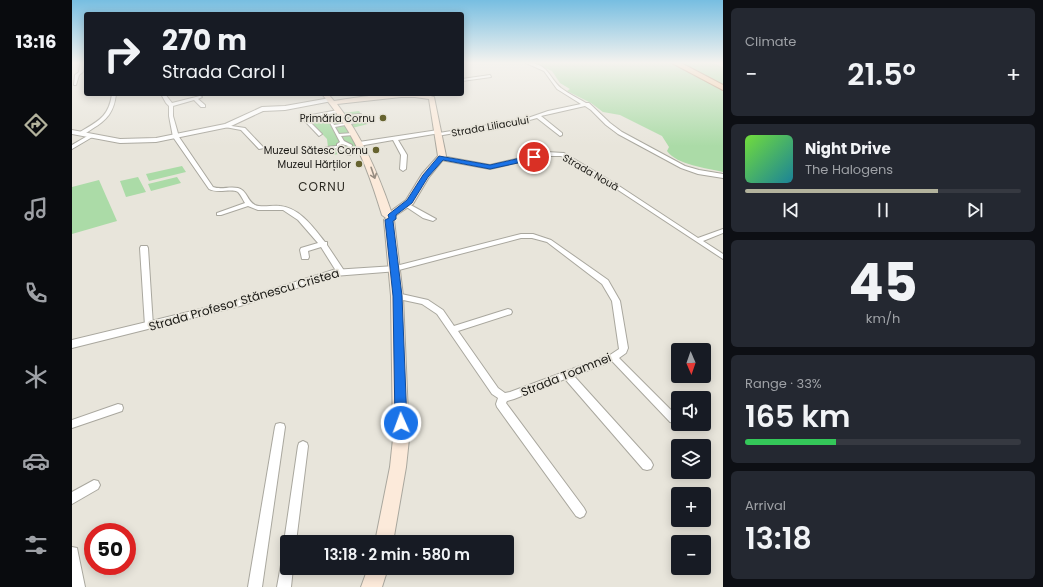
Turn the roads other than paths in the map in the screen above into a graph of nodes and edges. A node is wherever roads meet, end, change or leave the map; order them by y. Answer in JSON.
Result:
{"nodes":[{"id":1,"x":563,"y":90,"type":"edge"},
{"id":2,"x":114,"y":96,"type":"edge"},
{"id":3,"x":163,"y":96,"type":"edge"},
{"id":4,"x":326,"y":96,"type":"edge"},
{"id":5,"x":385,"y":96,"type":"edge"},
{"id":6,"x":430,"y":96,"type":"edge"},
{"id":7,"x":331,"y":102,"type":"junction"},
{"id":8,"x":587,"y":104,"type":"junction"},
{"id":9,"x":171,"y":105,"type":"junction"},
{"id":10,"x":203,"y":106,"type":"dead end"},
{"id":11,"x":326,"y":114,"type":"dead end"},
{"id":12,"x":538,"y":116,"type":"junction"},
{"id":13,"x":329,"y":118,"type":"junction"},
{"id":14,"x":348,"y":118,"type":"junction"},
{"id":15,"x":320,"y":119,"type":"dead end"},
{"id":16,"x":365,"y":122,"type":"dead end"},
{"id":17,"x":227,"y":126,"type":"junction"},
{"id":18,"x":333,"y":126,"type":"junction"},
{"id":19,"x":72,"y":132,"type":"edge"},
{"id":20,"x":82,"y":133,"type":"junction"},
{"id":21,"x":319,"y":134,"type":"dead end"},
{"id":22,"x":353,"y":134,"type":"junction"},
{"id":23,"x":438,"y":134,"type":"junction"},
{"id":24,"x":560,"y":134,"type":"dead end"},
{"id":25,"x":339,"y":135,"type":"junction"},
{"id":26,"x":91,"y":136,"type":"junction"},
{"id":27,"x":176,"y":137,"type":"junction"},
{"id":28,"x":394,"y":139,"type":"junction"},
{"id":29,"x":342,"y":142,"type":"junction"},
{"id":30,"x":359,"y":144,"type":"junction"},
{"id":31,"x":350,"y":145,"type":"junction"},
{"id":32,"x":339,"y":146,"type":"junction"},
{"id":33,"x":72,"y":147,"type":"edge"},
{"id":34,"x":261,"y":148,"type":"dead end"},
{"id":35,"x":327,"y":148,"type":"dead end"},
{"id":36,"x":347,"y":150,"type":"junction"},
{"id":37,"x":349,"y":154,"type":"dead end"},
{"id":38,"x":441,"y":158,"type":"junction"},
{"id":39,"x":404,"y":169,"type":"dead end"},
{"id":40,"x":723,"y":176,"type":"edge"},
{"id":41,"x":249,"y":204,"type":"junction"},
{"id":42,"x":407,"y":205,"type":"junction"},
{"id":43,"x":219,"y":214,"type":"dead end"},
{"id":44,"x":389,"y":217,"type":"junction"},
{"id":45,"x":433,"y":219,"type":"dead end"},
{"id":46,"x":723,"y":232,"type":"edge"},
{"id":47,"x":698,"y":240,"type":"junction"},
{"id":48,"x":324,"y":244,"type":"junction"},
{"id":49,"x":144,"y":248,"type":"dead end"},
{"id":50,"x":305,"y":257,"type":"dead end"},
{"id":51,"x":723,"y":257,"type":"edge"},
{"id":52,"x":395,"y":269,"type":"junction"},
{"id":53,"x":341,"y":272,"type":"junction"},
{"id":54,"x":397,"y":296,"type":"junction"},
{"id":55,"x":508,"y":312,"type":"dead end"},
{"id":56,"x":149,"y":326,"type":"junction"},
{"id":57,"x":453,"y":329,"type":"junction"},
{"id":58,"x":72,"y":344,"type":"edge"},
{"id":59,"x":613,"y":357,"type":"junction"},
{"id":60,"x":567,"y":375,"type":"junction"},
{"id":61,"x":503,"y":397,"type":"junction"},
{"id":62,"x":118,"y":408,"type":"dead end"},
{"id":63,"x":671,"y":416,"type":"edge"},
{"id":64,"x":72,"y":424,"type":"edge"},
{"id":65,"x":280,"y":427,"type":"dead end"},
{"id":66,"x":303,"y":446,"type":"dead end"},
{"id":67,"x":647,"y":465,"type":"dead end"},
{"id":68,"x":94,"y":485,"type":"dead end"},
{"id":69,"x":72,"y":498,"type":"edge"},
{"id":70,"x":580,"y":512,"type":"dead end"},
{"id":71,"x":291,"y":535,"type":"edge"},
{"id":72,"x":385,"y":535,"type":"edge"},
{"id":73,"x":72,"y":553,"type":"edge"},
{"id":74,"x":286,"y":575,"type":"edge"},
{"id":75,"x":376,"y":575,"type":"edge"},
{"id":76,"x":78,"y":587,"type":"edge"},
{"id":77,"x":255,"y":587,"type":"edge"},
{"id":78,"x":284,"y":587,"type":"edge"},
{"id":79,"x":371,"y":587,"type":"edge"}],
"edges":[{"from":1,"to":8,"type":"street"},
{"from":2,"to":20,"type":"street"},
{"from":3,"to":9,"type":"street"},
{"from":4,"to":7,"type":"main road"},
{"from":5,"to":7,"type":"main road"},
{"from":6,"to":23,"type":"main road"},
{"from":7,"to":14,"type":"main road"},
{"from":7,"to":17,"type":"street"},
{"from":8,"to":12,"type":"street","name":"Strada Liliacului"},
{"from":8,"to":40,"type":"street"},
{"from":9,"to":10,"type":"street"},
{"from":9,"to":27,"type":"street"},
{"from":11,"to":13,"type":"street"},
{"from":12,"to":23,"type":"street","name":"Strada Liliacului"},
{"from":12,"to":24,"type":"street"},
{"from":13,"to":14,"type":"street"},
{"from":13,"to":15,"type":"street"},
{"from":13,"to":18,"type":"street"},
{"from":14,"to":16,"type":"street"},
{"from":14,"to":18,"type":"street"},
{"from":14,"to":21,"type":"street"},
{"from":14,"to":22,"type":"main road"},
{"from":17,"to":27,"type":"street"},
{"from":17,"to":34,"type":"street"},
{"from":18,"to":25,"type":"street"},
{"from":19,"to":20,"type":"street"},
{"from":20,"to":26,"type":"street"},
{"from":22,"to":25,"type":"street"},
{"from":22,"to":30,"type":"main road"},
{"from":23,"to":28,"type":"street","name":"Strada Liliacului"},
{"from":23,"to":38,"type":"main road"},
{"from":25,"to":29,"type":"street"},
{"from":26,"to":27,"type":"street"},
{"from":26,"to":33,"type":"street"},
{"from":27,"to":41,"type":"street"},
{"from":28,"to":30,"type":"street","name":"Strada Liliacului"},
{"from":28,"to":39,"type":"street"},
{"from":29,"to":31,"type":"street"},
{"from":29,"to":32,"type":"street"},
{"from":30,"to":31,"type":"street"},
{"from":30,"to":44,"type":"main road","one_way":true},
{"from":31,"to":36,"type":"street"},
{"from":32,"to":35,"type":"street"},
{"from":32,"to":36,"type":"street"},
{"from":36,"to":37,"type":"street"},
{"from":38,"to":42,"type":"main road"},
{"from":38,"to":47,"type":"street","name":"Strada Nouă"},
{"from":41,"to":43,"type":"street"},
{"from":41,"to":48,"type":"street"},
{"from":42,"to":44,"type":"main road"},
{"from":42,"to":45,"type":"street"},
{"from":44,"to":52,"type":"main road"},
{"from":46,"to":47,"type":"street"},
{"from":47,"to":51,"type":"street","name":"Strada Nouă"},
{"from":48,"to":50,"type":"street"},
{"from":48,"to":53,"type":"street"},
{"from":49,"to":56,"type":"street"},
{"from":52,"to":53,"type":"street","name":"Strada Profesor Stănescu Cristea"},
{"from":52,"to":54,"type":"main road"},
{"from":52,"to":59,"type":"street","name":"Strada Toamnei"},
{"from":53,"to":56,"type":"street","name":"Strada Profesor Stănescu Cristea"},
{"from":54,"to":57,"type":"street"},
{"from":54,"to":72,"type":"main road"},
{"from":55,"to":57,"type":"street"},
{"from":56,"to":58,"type":"street","name":"Strada Profesor Stănescu Cristea"},
{"from":57,"to":61,"type":"street"},
{"from":59,"to":60,"type":"street","name":"Strada Toamnei"},
{"from":59,"to":63,"type":"street"},
{"from":60,"to":61,"type":"street","name":"Strada Toamnei"},
{"from":60,"to":67,"type":"street"},
{"from":61,"to":70,"type":"street"},
{"from":62,"to":64,"type":"street"},
{"from":65,"to":77,"type":"street"},
{"from":66,"to":71,"type":"street"},
{"from":68,"to":69,"type":"street"},
{"from":73,"to":76,"type":"street"},
{"from":74,"to":78,"type":"street"},
{"from":75,"to":79,"type":"main road"}]}
